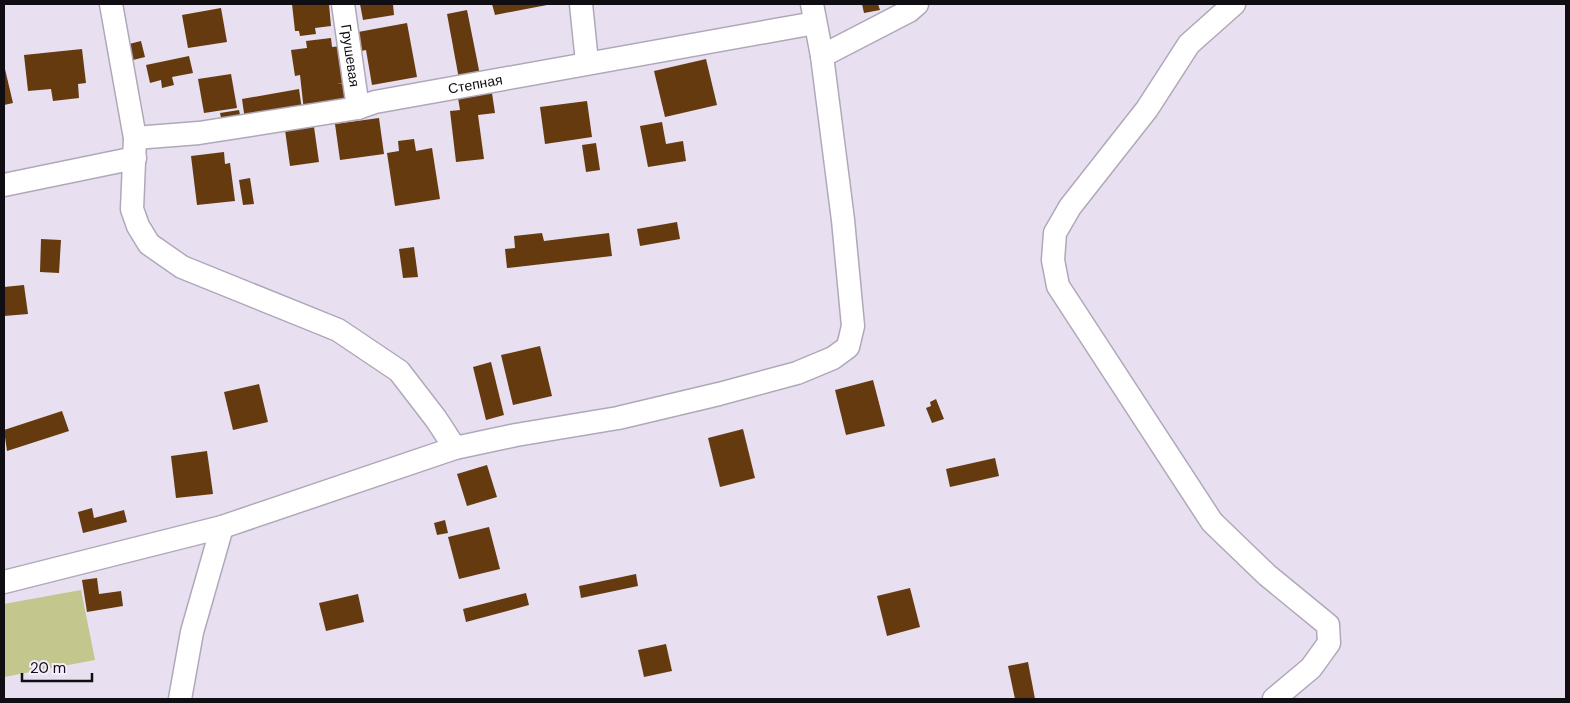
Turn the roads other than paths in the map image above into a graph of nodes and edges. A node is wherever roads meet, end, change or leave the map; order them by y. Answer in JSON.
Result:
{"nodes":[{"id":1,"x":111,"y":4,"type":"edge"},
{"id":2,"x":343,"y":4,"type":"edge"},
{"id":3,"x":581,"y":4,"type":"edge"},
{"id":4,"x":918,"y":4,"type":"edge"},
{"id":5,"x":1234,"y":4,"type":"edge"},
{"id":6,"x":814,"y":14,"type":"edge"},
{"id":7,"x":822,"y":56,"type":"junction"},
{"id":8,"x":586,"y":62,"type":"junction"},
{"id":9,"x":358,"y":108,"type":"junction"},
{"id":10,"x":135,"y":148,"type":"junction"},
{"id":11,"x":4,"y":185,"type":"edge"},
{"id":12,"x":455,"y":448,"type":"junction"},
{"id":13,"x":222,"y":527,"type":"junction"},
{"id":14,"x":4,"y":582,"type":"edge"},
{"id":15,"x":180,"y":699,"type":"edge"},
{"id":16,"x":1274,"y":699,"type":"edge"}],
"edges":[{"from":1,"to":10,"type":"street"},
{"from":2,"to":9,"type":"street","name":"Грушевая"},
{"from":3,"to":8,"type":"street"},
{"from":4,"to":7,"type":"street"},
{"from":5,"to":16,"type":"street"},
{"from":6,"to":7,"type":"street"},
{"from":6,"to":8,"type":"street","name":"Степная"},
{"from":7,"to":12,"type":"street"},
{"from":8,"to":9,"type":"street","name":"Степная"},
{"from":9,"to":10,"type":"street","name":"Степная"},
{"from":10,"to":11,"type":"street","name":"Степная"},
{"from":10,"to":12,"type":"street"},
{"from":12,"to":13,"type":"street"},
{"from":13,"to":14,"type":"street"},
{"from":13,"to":15,"type":"street"}]}
